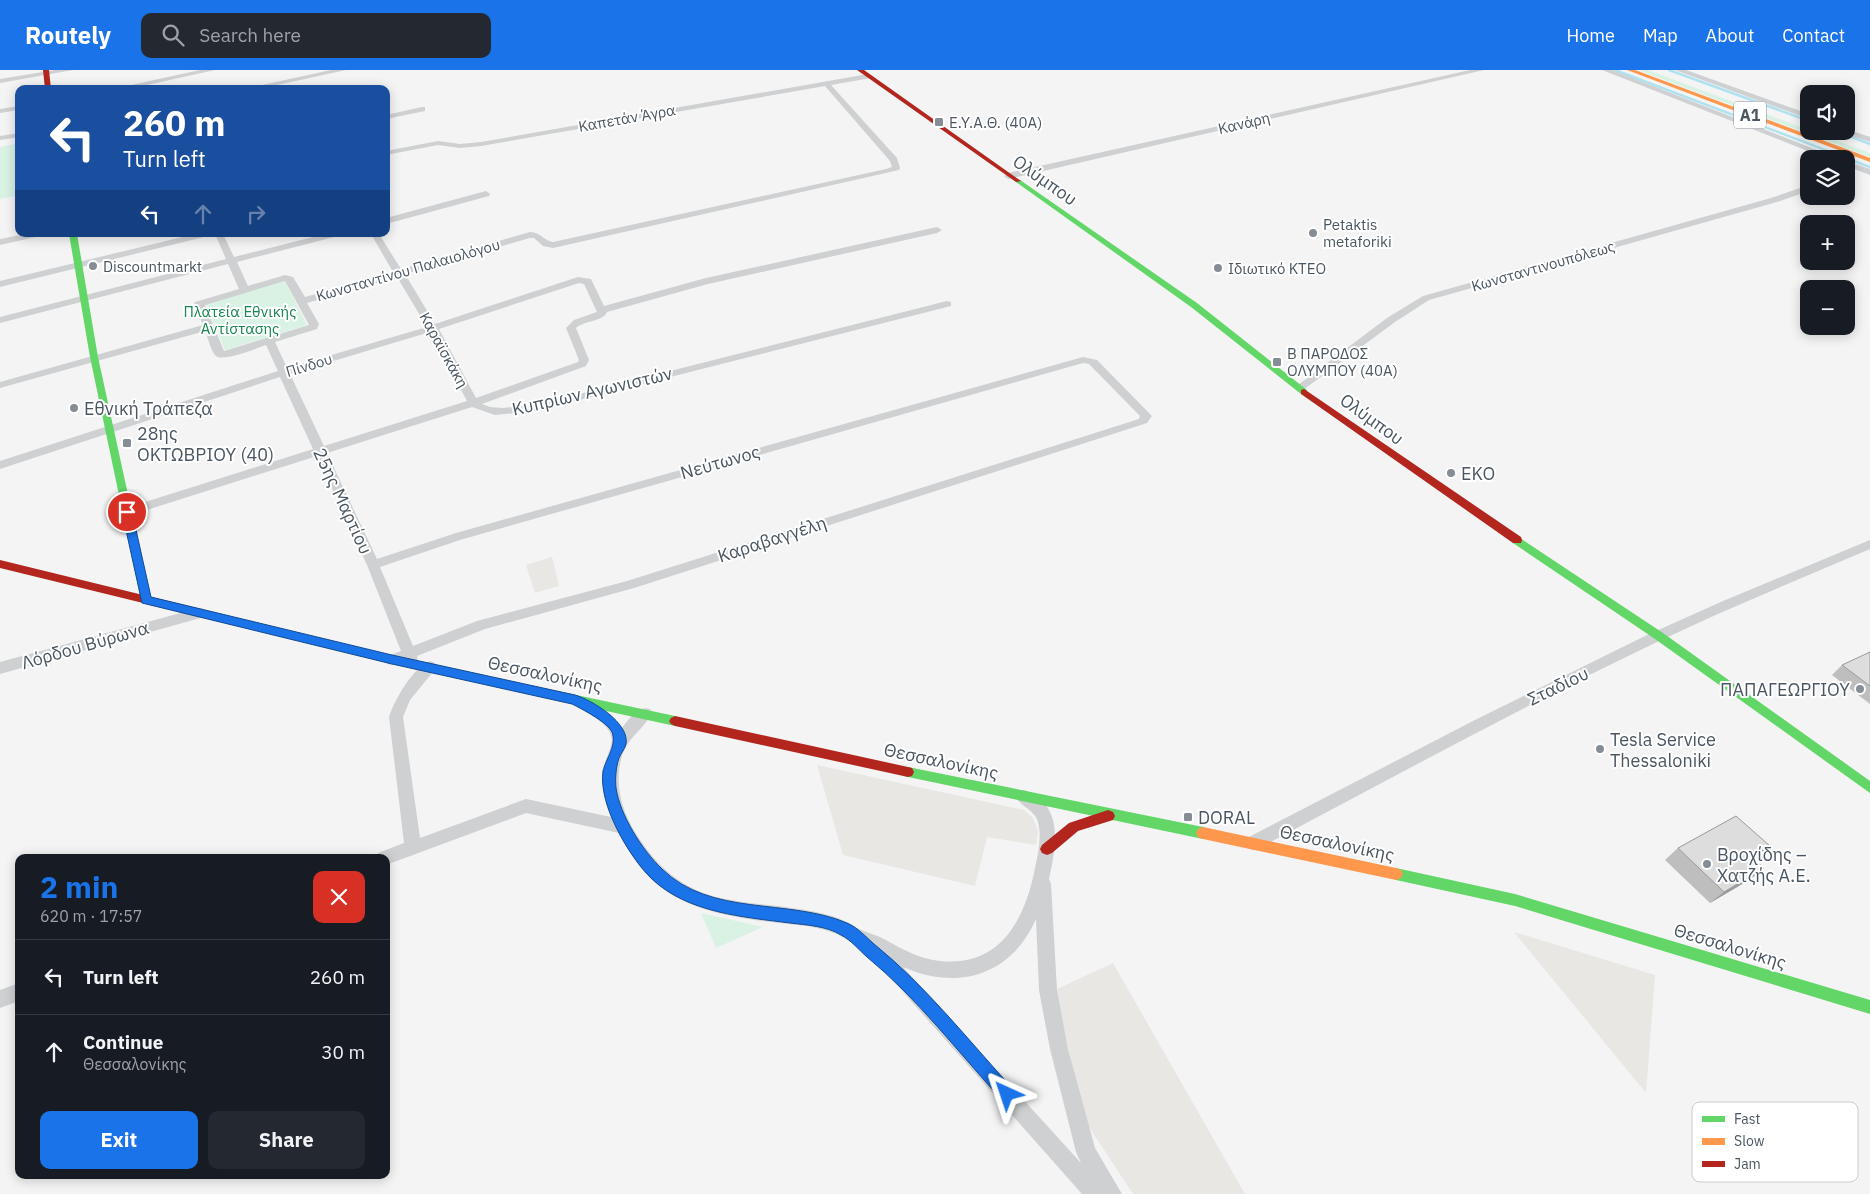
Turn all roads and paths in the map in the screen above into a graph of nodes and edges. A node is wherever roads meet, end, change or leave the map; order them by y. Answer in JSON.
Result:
{"nodes":[{"id":1,"x":69,"y":70,"type":"edge"},
{"id":2,"x":154,"y":70,"type":"edge"},
{"id":3,"x":211,"y":70,"type":"edge"},
{"id":4,"x":295,"y":70,"type":"edge"},
{"id":5,"x":342,"y":70,"type":"edge"},
{"id":6,"x":1480,"y":70,"type":"edge"},
{"id":7,"x":1606,"y":70,"type":"edge"},
{"id":8,"x":1630,"y":70,"type":"edge"},
{"id":9,"x":1655,"y":70,"type":"edge"},
{"id":10,"x":1679,"y":70,"type":"edge"},
{"id":11,"x":46,"y":72,"type":"edge"},
{"id":12,"x":864,"y":73,"type":"edge"},
{"id":13,"x":298,"y":78,"type":"junction"},
{"id":14,"x":159,"y":80,"type":"junction"},
{"id":15,"x":0,"y":81,"type":"edge"},
{"id":16,"x":826,"y":83,"type":"junction"},
{"id":17,"x":48,"y":85,"type":"edge"},
{"id":18,"x":136,"y":85,"type":"edge"},
{"id":19,"x":161,"y":85,"type":"edge"},
{"id":20,"x":266,"y":85,"type":"edge"},
{"id":21,"x":301,"y":85,"type":"edge"},
{"id":22,"x":15,"y":109,"type":"edge"},
{"id":23,"x":422,"y":109,"type":"dead end"},
{"id":24,"x":0,"y":111,"type":"edge"},
{"id":25,"x":1800,"y":115,"type":"edge"},
{"id":26,"x":390,"y":116,"type":"edge"},
{"id":27,"x":1800,"y":124,"type":"edge"},
{"id":28,"x":1855,"y":134,"type":"edge"},
{"id":29,"x":15,"y":136,"type":"edge"},
{"id":30,"x":0,"y":138,"type":"edge"},
{"id":31,"x":1844,"y":140,"type":"edge"},
{"id":32,"x":1870,"y":140,"type":"edge"},
{"id":33,"x":1813,"y":150,"type":"edge"},
{"id":34,"x":1870,"y":150,"type":"edge"},
{"id":35,"x":390,"y":152,"type":"edge"},
{"id":36,"x":1855,"y":164,"type":"edge"},
{"id":37,"x":1868,"y":167,"type":"edge"},
{"id":38,"x":1855,"y":172,"type":"edge"},
{"id":39,"x":1008,"y":176,"type":"junction"},
{"id":40,"x":1800,"y":191,"type":"edge"},
{"id":41,"x":486,"y":194,"type":"dead end"},
{"id":42,"x":390,"y":219,"type":"edge"},
{"id":43,"x":937,"y":230,"type":"dead end"},
{"id":44,"x":23,"y":237,"type":"edge"},
{"id":45,"x":73,"y":237,"type":"edge"},
{"id":46,"x":193,"y":237,"type":"edge"},
{"id":47,"x":220,"y":237,"type":"edge"},
{"id":48,"x":323,"y":237,"type":"edge"},
{"id":49,"x":377,"y":237,"type":"edge"},
{"id":50,"x":0,"y":242,"type":"edge"},
{"id":51,"x":231,"y":261,"type":"junction"},
{"id":52,"x":78,"y":265,"type":"junction"},
{"id":53,"x":398,"y":272,"type":"junction"},
{"id":54,"x":0,"y":284,"type":"edge"},
{"id":55,"x":245,"y":290,"type":"junction"},
{"id":56,"x":84,"y":298,"type":"junction"},
{"id":57,"x":302,"y":300,"type":"junction"},
{"id":58,"x":947,"y":304,"type":"dead end"},
{"id":59,"x":600,"y":310,"type":"junction"},
{"id":60,"x":0,"y":320,"type":"edge"},
{"id":61,"x":208,"y":327,"type":"junction"},
{"id":62,"x":433,"y":328,"type":"junction"},
{"id":63,"x":269,"y":341,"type":"junction"},
{"id":64,"x":578,"y":346,"type":"joint"},
{"id":65,"x":94,"y":357,"type":"junction"},
{"id":66,"x":283,"y":373,"type":"junction"},
{"id":67,"x":0,"y":385,"type":"edge"},
{"id":68,"x":1298,"y":388,"type":"junction"},
{"id":69,"x":473,"y":403,"type":"junction"},
{"id":70,"x":1144,"y":413,"type":"joint"},
{"id":71,"x":109,"y":428,"type":"junction"},
{"id":72,"x":320,"y":450,"type":"junction"},
{"id":73,"x":0,"y":464,"type":"edge"},
{"id":74,"x":127,"y":512,"type":"junction"},
{"id":75,"x":1870,"y":544,"type":"edge"},
{"id":76,"x":0,"y":564,"type":"edge"},
{"id":77,"x":373,"y":565,"type":"junction"},
{"id":78,"x":146,"y":600,"type":"junction"},
{"id":79,"x":198,"y":613,"type":"junction"},
{"id":80,"x":1659,"y":636,"type":"junction"},
{"id":81,"x":410,"y":658,"type":"junction"},
{"id":82,"x":392,"y":660,"type":"joint"},
{"id":83,"x":430,"y":667,"type":"junction"},
{"id":84,"x":0,"y":668,"type":"edge"},
{"id":85,"x":575,"y":699,"type":"junction"},
{"id":86,"x":644,"y":713,"type":"junction"},
{"id":87,"x":620,"y":744,"type":"junction"},
{"id":88,"x":1870,"y":788,"type":"edge"},
{"id":89,"x":1024,"y":797,"type":"junction"},
{"id":90,"x":1113,"y":815,"type":"junction"},
{"id":91,"x":623,"y":827,"type":"junction"},
{"id":92,"x":1253,"y":843,"type":"junction"},
{"id":93,"x":413,"y":847,"type":"junction"},
{"id":94,"x":1047,"y":849,"type":"junction"},
{"id":95,"x":390,"y":856,"type":"edge"},
{"id":96,"x":1042,"y":878,"type":"junction"},
{"id":97,"x":845,"y":929,"type":"junction"},
{"id":98,"x":15,"y":993,"type":"edge"},
{"id":99,"x":0,"y":999,"type":"edge"},
{"id":100,"x":1870,"y":1007,"type":"edge"},
{"id":101,"x":1095,"y":1194,"type":"edge"},
{"id":102,"x":1112,"y":1194,"type":"edge"}],
"edges":[{"from":1,"to":11,"type":"street"},
{"from":2,"to":14,"type":"street"},
{"from":3,"to":14,"type":"street"},
{"from":4,"to":13,"type":"street"},
{"from":5,"to":13,"type":"street"},
{"from":6,"to":39,"type":"street","name":"Κανάρη"},
{"from":7,"to":33,"type":"street"},
{"from":8,"to":37,"type":"main road","number":"Α1"},
{"from":9,"to":27,"type":"main road","number":"Α1"},
{"from":10,"to":25,"type":"street"},
{"from":11,"to":15,"type":"street"},
{"from":11,"to":17,"type":"main road"},
{"from":12,"to":16,"type":"street","name":"Καπετάν Άγρα"},
{"from":12,"to":39,"type":"main road","name":"Ολύμπου"},
{"from":13,"to":20,"type":"street"},
{"from":13,"to":21,"type":"street"},
{"from":14,"to":18,"type":"street"},
{"from":14,"to":19,"type":"street"},
{"from":16,"to":35,"type":"street","name":"Καπετάν Άγρα"},
{"from":16,"to":53,"type":"street","name":"Κωνσταντίνου Παλαιολόγου"},
{"from":22,"to":24,"type":"street"},
{"from":23,"to":26,"type":"street"},
{"from":28,"to":32,"type":"street"},
{"from":29,"to":30,"type":"street"},
{"from":31,"to":34,"type":"main road"},
{"from":36,"to":37,"type":"street"},
{"from":37,"to":38,"type":"street"},
{"from":39,"to":68,"type":"main road","name":"Ολύμπου"},
{"from":40,"to":68,"type":"street","name":"Κωνσταντινουπόλεως"},
{"from":41,"to":42,"type":"street"},
{"from":43,"to":59,"type":"street"},
{"from":44,"to":50,"type":"street"},
{"from":45,"to":52,"type":"main road"},
{"from":46,"to":52,"type":"street"},
{"from":47,"to":51,"type":"street"},
{"from":48,"to":51,"type":"street"},
{"from":49,"to":53,"type":"street","name":"Καραϊσκάκη"},
{"from":51,"to":55,"type":"street"},
{"from":51,"to":56,"type":"street"},
{"from":52,"to":54,"type":"street"},
{"from":52,"to":56,"type":"main road"},
{"from":53,"to":57,"type":"street","name":"Κωνσταντίνου Παλαιολόγου"},
{"from":53,"to":62,"type":"street","name":"Καραϊσκάκη"},
{"from":55,"to":57,"type":"street"},
{"from":55,"to":61,"type":"street"},
{"from":56,"to":60,"type":"street"},
{"from":56,"to":65,"type":"main road"},
{"from":57,"to":63,"type":"street"},
{"from":58,"to":69,"type":"street","name":"Κυπρίων Αγωνιστών"},
{"from":59,"to":62,"type":"street","name":"Πίνδου"},
{"from":59,"to":64,"type":"street"},
{"from":61,"to":63,"type":"street"},
{"from":61,"to":65,"type":"street"},
{"from":62,"to":66,"type":"street","name":"Πίνδου"},
{"from":62,"to":69,"type":"street","name":"Καραϊσκάκη"},
{"from":63,"to":66,"type":"street","name":"25ης Μαρτίου"},
{"from":64,"to":69,"type":"street","name":"Καραϊσκάκη"},
{"from":65,"to":67,"type":"street"},
{"from":65,"to":71,"type":"main road"},
{"from":66,"to":71,"type":"street","name":"Πίνδου"},
{"from":66,"to":72,"type":"street","name":"25ης Μαρτίου"},
{"from":68,"to":80,"type":"main road","name":"Ολύμπου"},
{"from":69,"to":72,"type":"street"},
{"from":70,"to":77,"type":"street","name":"Νεύτωνος"},
{"from":70,"to":81,"type":"street","name":"Καραβαγγέλη"},
{"from":71,"to":73,"type":"street","name":"Πίνδου"},
{"from":71,"to":74,"type":"main road"},
{"from":72,"to":74,"type":"street"},
{"from":72,"to":77,"type":"street","name":"25ης Μαρτίου"},
{"from":74,"to":78,"type":"main road"},
{"from":75,"to":80,"type":"street","name":"Σταδίου"},
{"from":76,"to":78,"type":"main road"},
{"from":77,"to":81,"type":"street","name":"25ης Μαρτίου"},
{"from":78,"to":79,"type":"main road"},
{"from":79,"to":82,"type":"main road"},
{"from":79,"to":84,"type":"street","name":"Λόρδου Βύρωνα"},
{"from":80,"to":88,"type":"main road","name":"Ολύμπου"},
{"from":80,"to":92,"type":"street","name":"Σταδίου"},
{"from":81,"to":82,"type":"street","name":"Καραβαγγέλη"},
{"from":81,"to":83,"type":"main road","name":"Θεσσαλονίκης"},
{"from":83,"to":85,"type":"main road","name":"Θεσσαλονίκης"},
{"from":83,"to":93,"type":"street"},
{"from":85,"to":86,"type":"main road","name":"Θεσσαλονίκης"},
{"from":85,"to":87,"type":"street"},
{"from":86,"to":87,"type":"street"},
{"from":86,"to":89,"type":"main road","name":"Θεσσαλονίκης"},
{"from":87,"to":91,"type":"street"},
{"from":89,"to":90,"type":"main road","name":"Θεσσαλονίκης"},
{"from":89,"to":94,"type":"street"},
{"from":90,"to":92,"type":"main road","name":"Θεσσαλονίκης"},
{"from":90,"to":94,"type":"main road"},
{"from":91,"to":93,"type":"street"},
{"from":91,"to":97,"type":"street"},
{"from":92,"to":100,"type":"main road","name":"Θεσσαλονίκης"},
{"from":93,"to":95,"type":"street"},
{"from":94,"to":96,"type":"street"},
{"from":96,"to":97,"type":"street"},
{"from":96,"to":102,"type":"street"},
{"from":97,"to":101,"type":"street"},
{"from":98,"to":99,"type":"street"}]}
